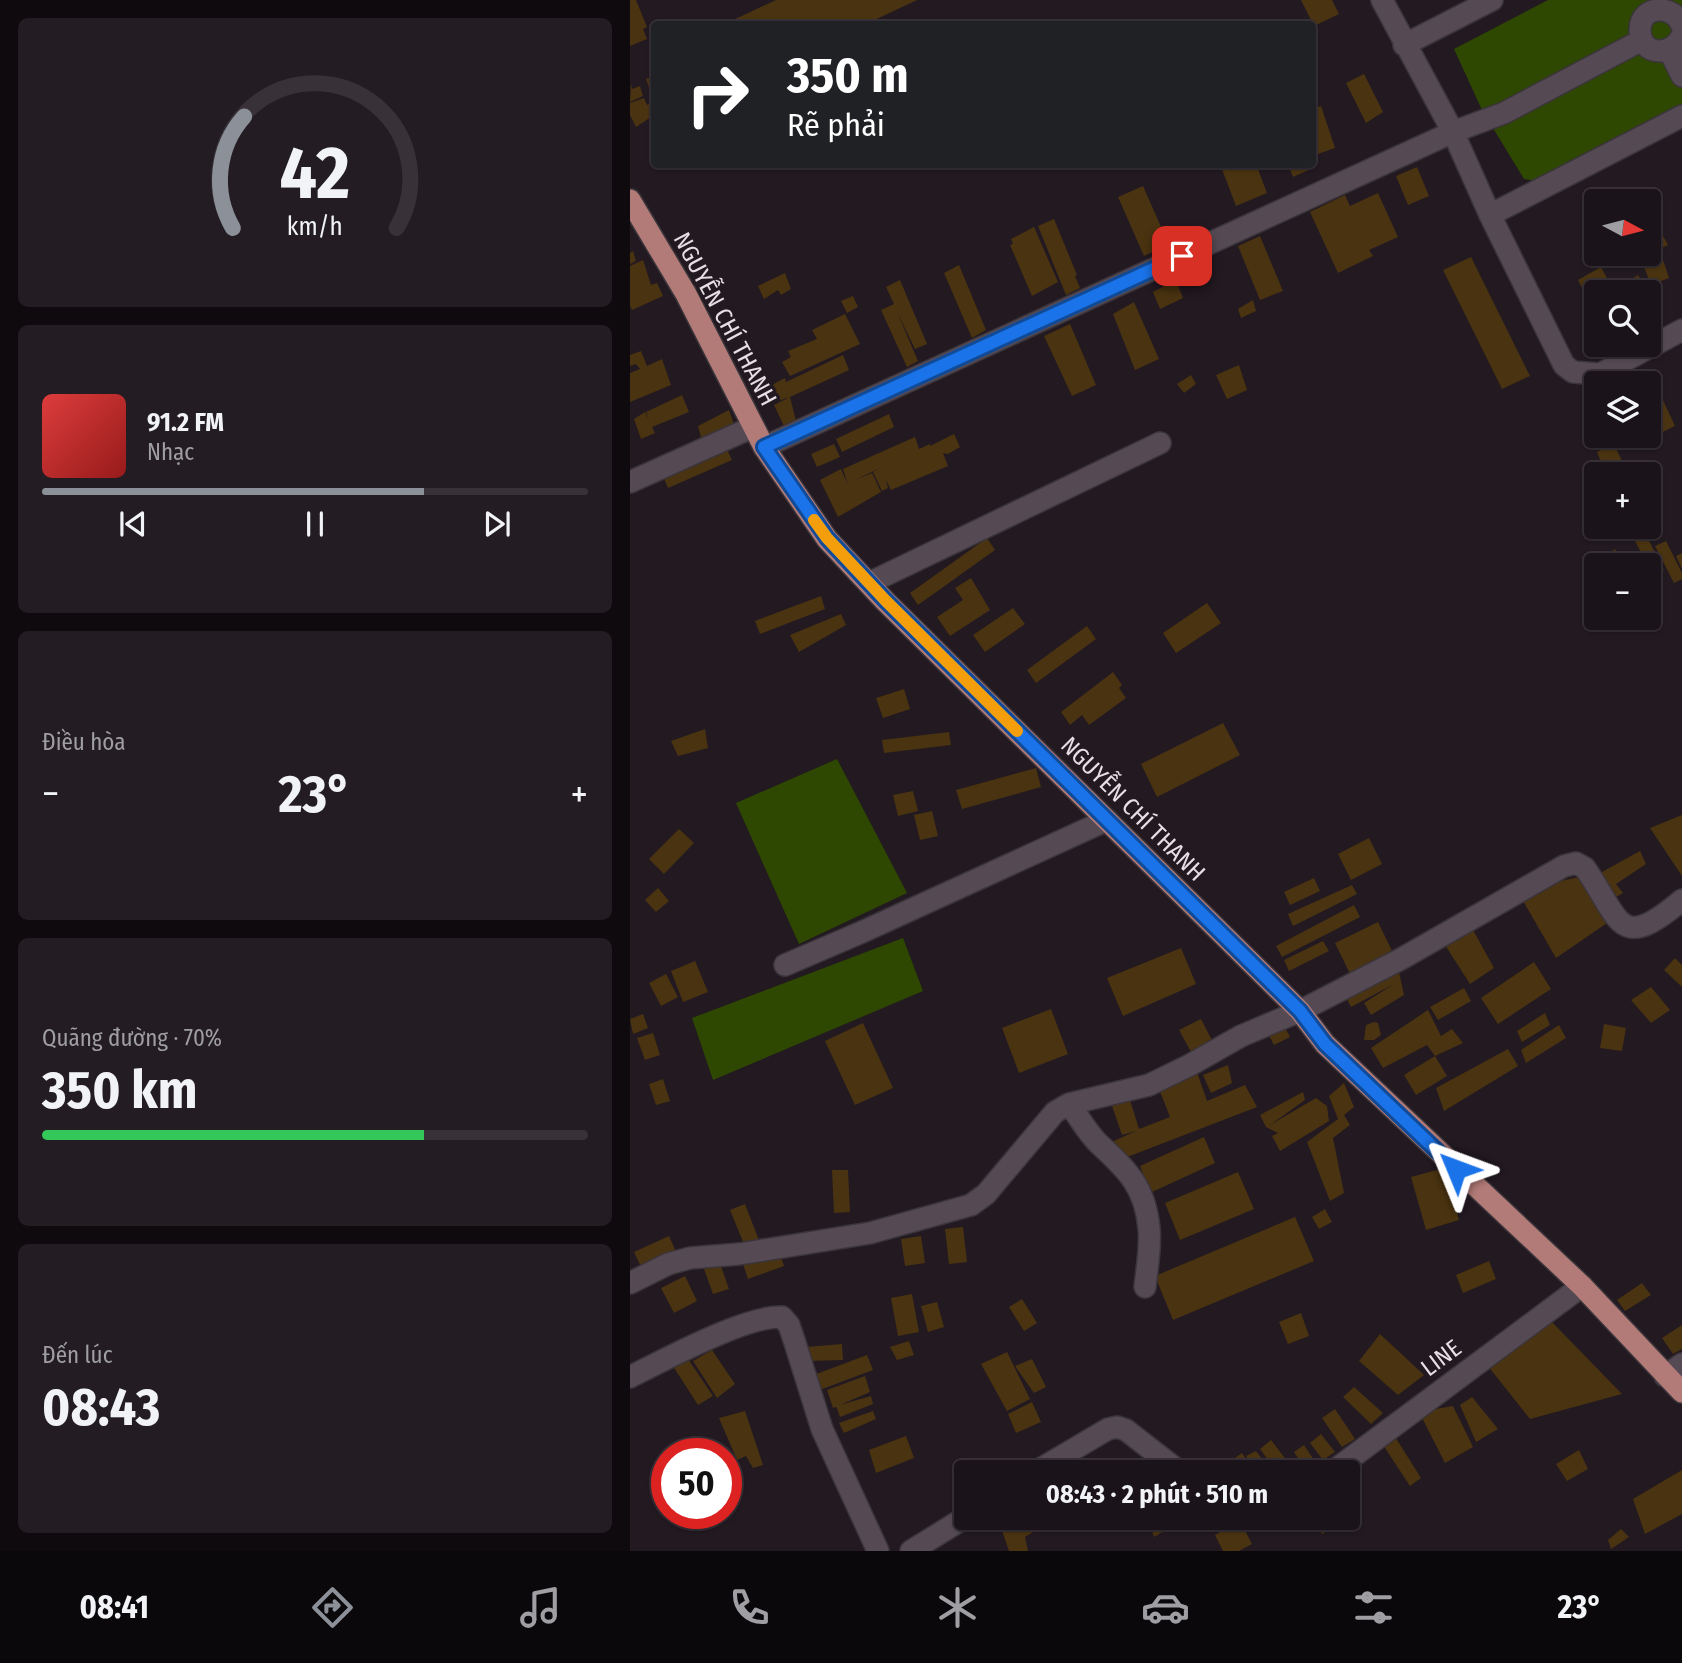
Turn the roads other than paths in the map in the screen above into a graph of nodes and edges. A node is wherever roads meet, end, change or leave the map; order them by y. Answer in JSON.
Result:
{"nodes":[{"id":1,"x":1382,"y":0,"type":"edge"},
{"id":2,"x":1492,"y":0,"type":"edge"},
{"id":3,"x":1650,"y":6,"type":"edge"},
{"id":4,"x":1679,"y":31,"type":"edge"},
{"id":5,"x":1642,"y":40,"type":"junction"},
{"id":6,"x":1404,"y":45,"type":"junction"},
{"id":7,"x":1682,"y":76,"type":"edge"},
{"id":8,"x":1682,"y":116,"type":"edge"},
{"id":9,"x":1453,"y":132,"type":"junction"},
{"id":10,"x":630,"y":200,"type":"edge"},
{"id":11,"x":1490,"y":215,"type":"junction"},
{"id":12,"x":1682,"y":330,"type":"edge"},
{"id":13,"x":753,"y":427,"type":"junction"},
{"id":14,"x":1160,"y":443,"type":"dead end"},
{"id":15,"x":764,"y":447,"type":"junction"},
{"id":16,"x":630,"y":482,"type":"edge"},
{"id":17,"x":869,"y":583,"type":"junction"},
{"id":18,"x":1107,"y":820,"type":"junction"},
{"id":19,"x":1682,"y":900,"type":"edge"},
{"id":20,"x":785,"y":965,"type":"dead end"},
{"id":21,"x":1300,"y":1011,"type":"junction"},
{"id":22,"x":1069,"y":1104,"type":"junction"},
{"id":23,"x":630,"y":1283,"type":"edge"},
{"id":24,"x":1582,"y":1286,"type":"junction"},
{"id":25,"x":1145,"y":1287,"type":"dead end"},
{"id":26,"x":1673,"y":1370,"type":"edge"},
{"id":27,"x":630,"y":1377,"type":"edge"},
{"id":28,"x":1682,"y":1392,"type":"edge"},
{"id":29,"x":1055,"y":1460,"type":"edge"},
{"id":30,"x":1165,"y":1460,"type":"edge"},
{"id":31,"x":1348,"y":1460,"type":"edge"},
{"id":32,"x":954,"y":1524,"type":"edge"},
{"id":33,"x":878,"y":1551,"type":"edge"},
{"id":34,"x":911,"y":1551,"type":"edge"}],
"edges":[{"from":1,"to":6,"type":"street"},
{"from":2,"to":6,"type":"street"},
{"from":3,"to":4,"type":"street"},
{"from":3,"to":5,"type":"street"},
{"from":4,"to":5,"type":"street"},
{"from":4,"to":7,"type":"street"},
{"from":5,"to":9,"type":"street"},
{"from":6,"to":9,"type":"street"},
{"from":8,"to":11,"type":"street"},
{"from":9,"to":11,"type":"street"},
{"from":9,"to":15,"type":"street"},
{"from":10,"to":13,"type":"main road","name":"NGUYỄN CHÍ THANH"},
{"from":11,"to":12,"type":"street"},
{"from":13,"to":15,"type":"main road","name":"NGUYỄN CHÍ THANH"},
{"from":13,"to":16,"type":"street"},
{"from":14,"to":17,"type":"street"},
{"from":15,"to":17,"type":"main road","name":"NGUYỄN CHÍ THANH"},
{"from":17,"to":18,"type":"main road","name":"NGUYỄN CHÍ THANH"},
{"from":18,"to":20,"type":"street"},
{"from":18,"to":21,"type":"main road","name":"NGUYỄN CHÍ THANH"},
{"from":19,"to":21,"type":"street"},
{"from":21,"to":22,"type":"street"},
{"from":21,"to":24,"type":"main road","name":"NGUYỄN CHÍ THANH"},
{"from":22,"to":23,"type":"street"},
{"from":22,"to":25,"type":"street"},
{"from":24,"to":26,"type":"main road","name":"NGUYỄN CHÍ THANH"},
{"from":24,"to":31,"type":"street","name":"LINE"},
{"from":26,"to":28,"type":"main road","name":"NGUYỄN CHÍ THANH"},
{"from":27,"to":33,"type":"street"},
{"from":29,"to":30,"type":"street"},
{"from":32,"to":34,"type":"street"}]}
